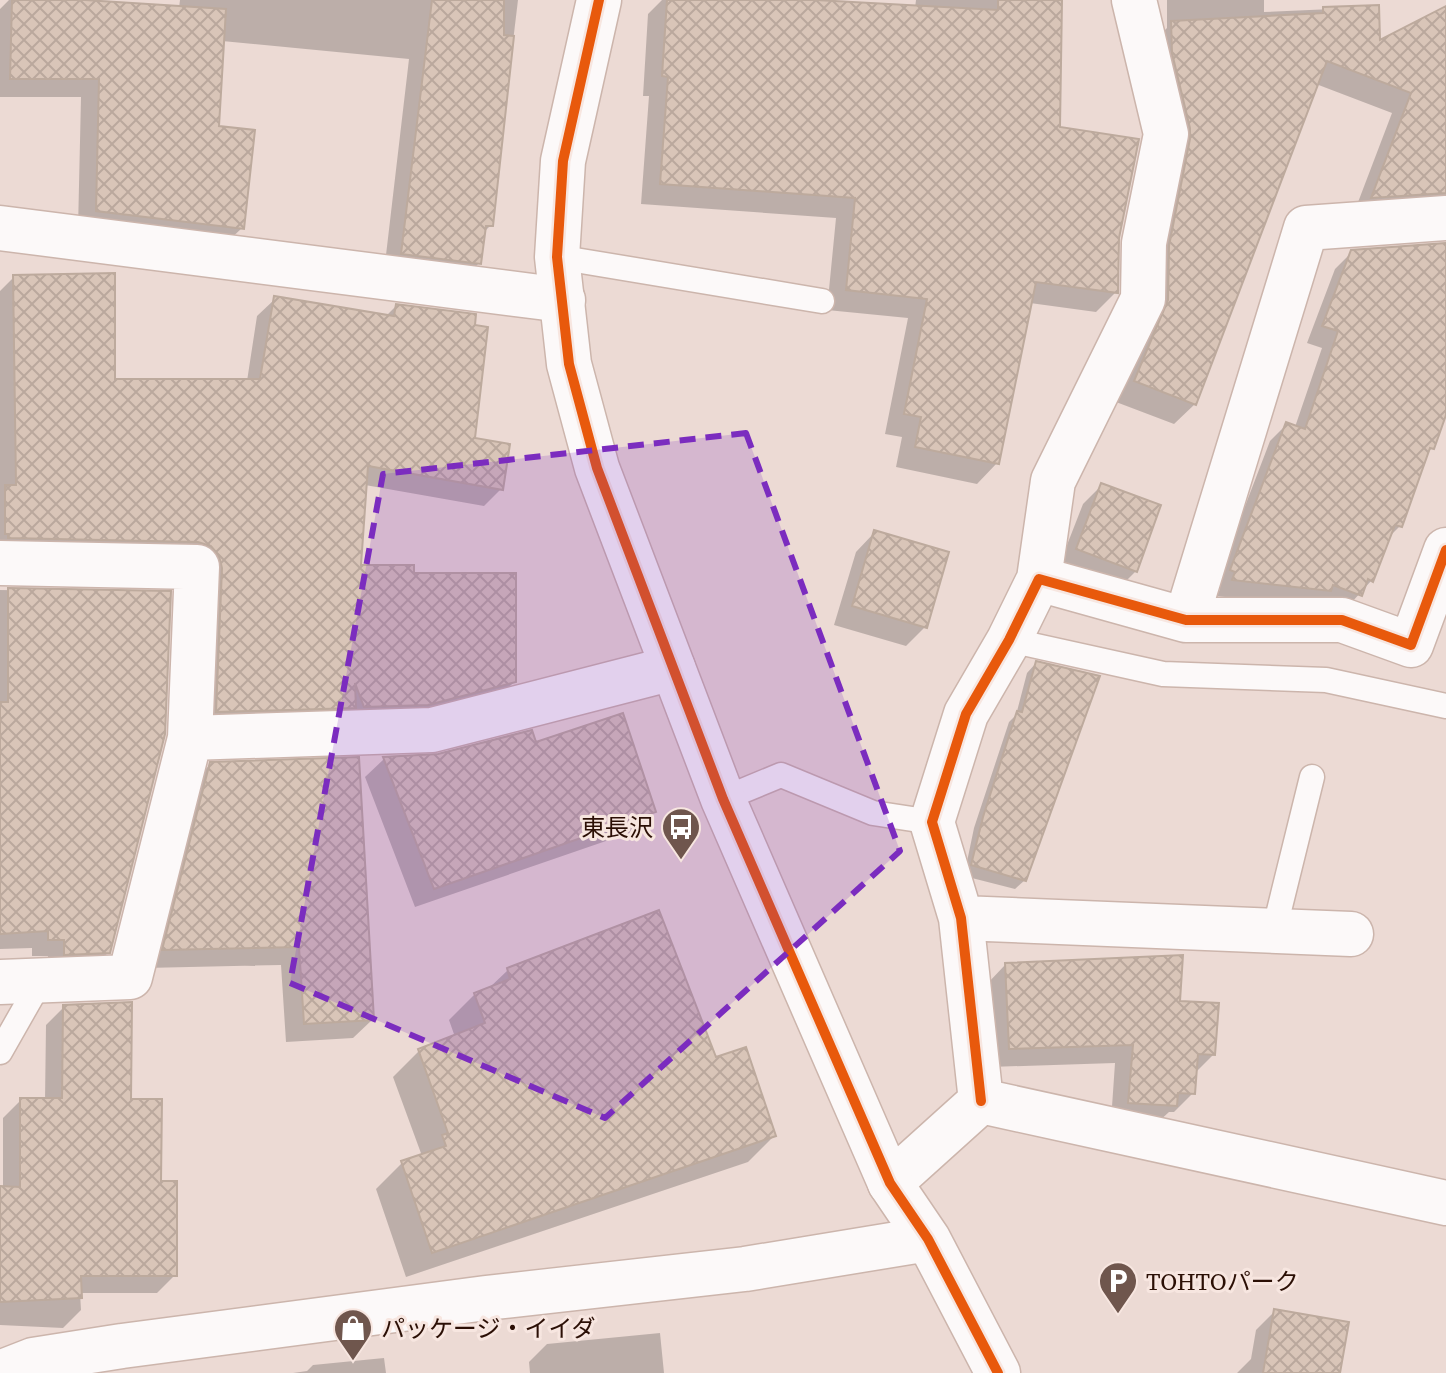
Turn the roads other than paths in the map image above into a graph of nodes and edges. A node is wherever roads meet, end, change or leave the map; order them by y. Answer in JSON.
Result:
{"nodes":[{"id":1,"x":599,"y":0,"type":"edge"},
{"id":2,"x":1134,"y":0,"type":"edge"},
{"id":3,"x":1446,"y":218,"type":"edge"},
{"id":4,"x":0,"y":228,"type":"edge"},
{"id":5,"x":557,"y":257,"type":"junction"},
{"id":6,"x":563,"y":300,"type":"junction"},
{"id":7,"x":822,"y":301,"type":"dead end"},
{"id":8,"x":1446,"y":550,"type":"edge"},
{"id":9,"x":0,"y":563,"type":"edge"},
{"id":10,"x":1039,"y":579,"type":"junction"},
{"id":11,"x":1186,"y":620,"type":"junction"},
{"id":12,"x":1009,"y":640,"type":"junction"},
{"id":13,"x":673,"y":668,"type":"junction"},
{"id":14,"x":1446,"y":706,"type":"edge"},
{"id":15,"x":190,"y":738,"type":"junction"},
{"id":16,"x":1312,"y":777,"type":"dead end"},
{"id":17,"x":723,"y":799,"type":"junction"},
{"id":18,"x":932,"y":822,"type":"junction"},
{"id":19,"x":961,"y":918,"type":"junction"},
{"id":20,"x":1274,"y":931,"type":"junction"},
{"id":21,"x":1351,"y":934,"type":"dead end"},
{"id":22,"x":21,"y":981,"type":"edge"},
{"id":23,"x":0,"y":1052,"type":"edge"},
{"id":24,"x":981,"y":1101,"type":"junction"},
{"id":25,"x":890,"y":1183,"type":"junction"},
{"id":26,"x":1446,"y":1203,"type":"edge"},
{"id":27,"x":928,"y":1239,"type":"junction"},
{"id":28,"x":0,"y":1373,"type":"edge"},
{"id":29,"x":998,"y":1373,"type":"edge"}],
"edges":[{"from":1,"to":5,"type":"street"},
{"from":2,"to":10,"type":"street"},
{"from":3,"to":11,"type":"street"},
{"from":4,"to":6,"type":"street"},
{"from":5,"to":6,"type":"street"},
{"from":5,"to":7,"type":"lane"},
{"from":6,"to":13,"type":"street"},
{"from":8,"to":11,"type":"street"},
{"from":9,"to":15,"type":"street"},
{"from":10,"to":11,"type":"street"},
{"from":10,"to":12,"type":"street"},
{"from":12,"to":14,"type":"lane"},
{"from":12,"to":18,"type":"street"},
{"from":13,"to":15,"type":"street"},
{"from":13,"to":17,"type":"street"},
{"from":15,"to":22,"type":"street"},
{"from":16,"to":20,"type":"lane"},
{"from":17,"to":18,"type":"lane"},
{"from":17,"to":25,"type":"street"},
{"from":18,"to":19,"type":"street"},
{"from":19,"to":20,"type":"street"},
{"from":19,"to":24,"type":"street"},
{"from":20,"to":21,"type":"street"},
{"from":22,"to":23,"type":"lane"},
{"from":24,"to":25,"type":"street"},
{"from":24,"to":26,"type":"street"},
{"from":25,"to":27,"type":"street"},
{"from":27,"to":28,"type":"street"},
{"from":27,"to":29,"type":"street"}]}
